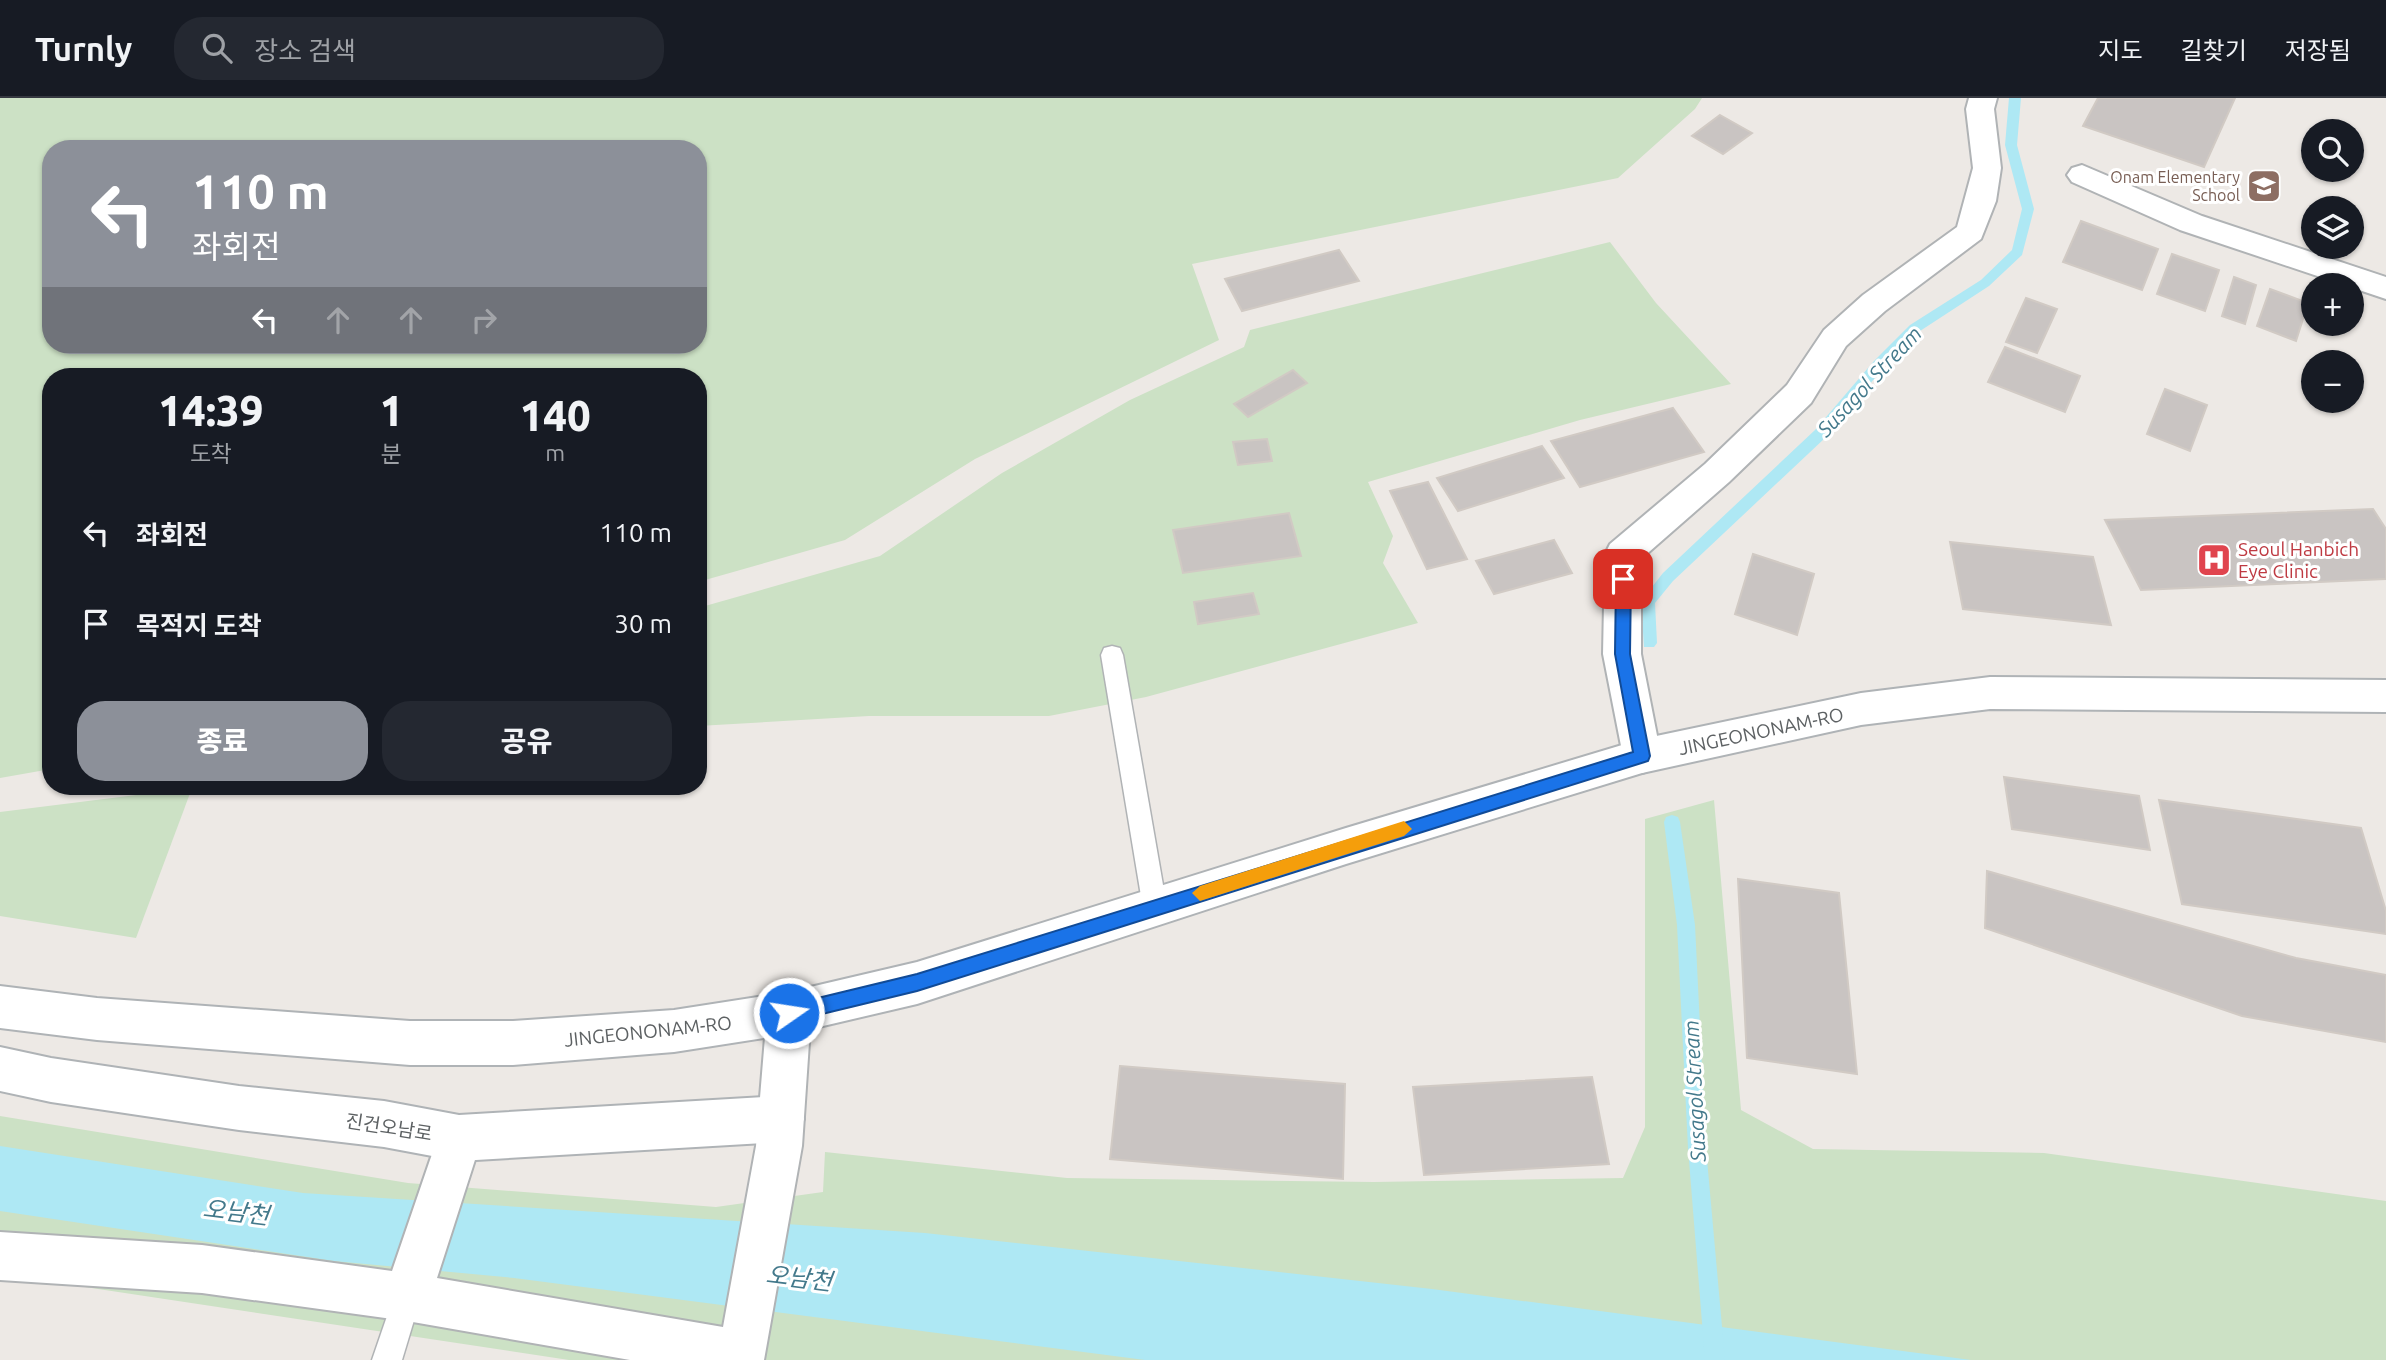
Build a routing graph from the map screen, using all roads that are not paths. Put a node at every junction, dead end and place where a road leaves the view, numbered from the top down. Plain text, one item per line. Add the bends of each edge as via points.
1 (1983, 98) edge
2 (2082, 175) dead end
3 (2386, 288) edge
4 (1112, 655) dead end
5 (2386, 696) edge
6 (1642, 756) junction
7 (1155, 908) junction
8 (0, 1007) edge
9 (789, 1013) junction
10 (0, 1069) edge
11 (780, 1132) junction
12 (458, 1144) junction
13 (0, 1256) edge
14 (407, 1297) junction
15 (741, 1357) edge
16 (387, 1360) edge

1 - 6 main road via 1980,109 1987,169 1982,201 1970,232 1835,338 1799,394 1623,554 1622,654
2 - 3 main road via 2191,223
4 - 7 lane
5 - 6 main road, JINGEONONAM-RO via 1990,693 1861,709
6 - 7 main road, JINGEONONAM-RO
7 - 9 main road, JINGEONONAM-RO via 917,983
8 - 9 main road, JINGEONONAM-RO via 97,1019 462,1043 674,1031
9 - 11 main road
10 - 12 main road, 진건오남로 via 239,1108 384,1124
11 - 12 main road, 진건오남로
11 - 15 main road
12 - 14 main road
13 - 14 main road via 202,1269
14 - 15 main road
14 - 16 lane

